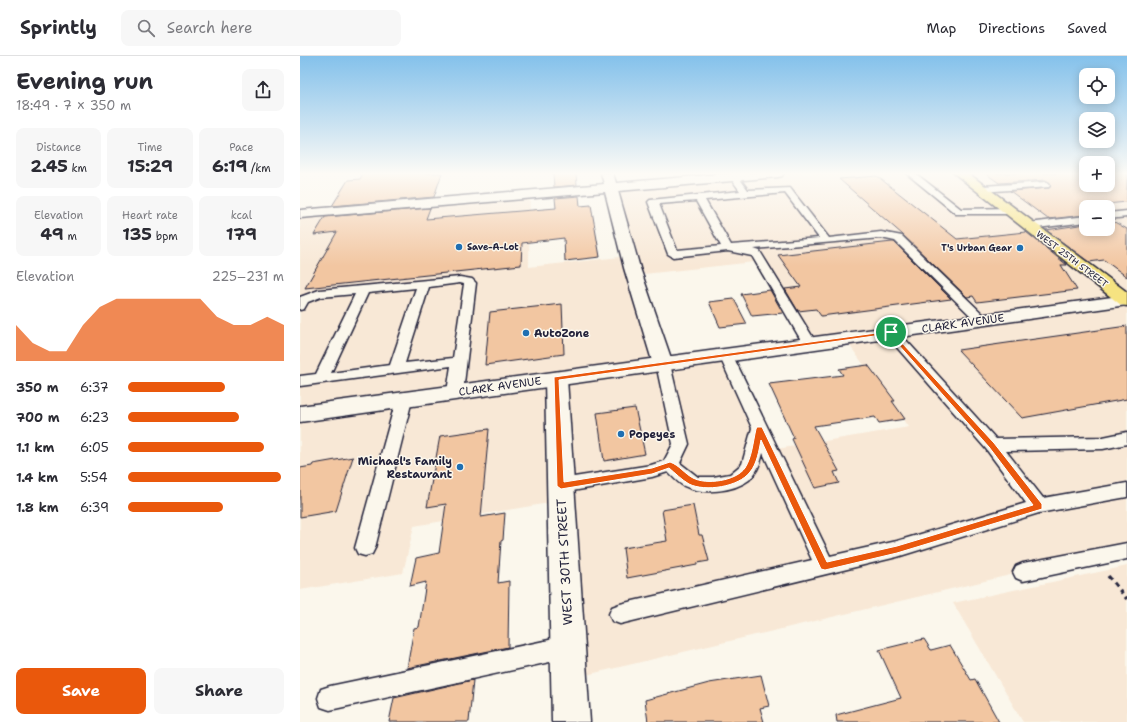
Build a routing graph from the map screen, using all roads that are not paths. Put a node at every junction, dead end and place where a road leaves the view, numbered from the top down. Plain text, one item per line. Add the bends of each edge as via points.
1 (397, 204) edge
2 (615, 204) edge
3 (654, 204) edge
4 (703, 204) edge
5 (797, 204) edge
6 (949, 204) edge
7 (1000, 204) edge
8 (1009, 211) junction
9 (1127, 214) edge
10 (301, 215) edge
11 (1115, 215) edge
12 (1079, 220) edge
13 (1029, 226) junction
14 (826, 241) junction
15 (728, 248) junction
16 (424, 283) junction
17 (363, 290) junction
18 (305, 296) edge
19 (1127, 300) edge
20 (300, 306) edge
21 (983, 320) junction
22 (891, 332) junction
23 (810, 344) junction
24 (726, 355) junction
25 (459, 361) junction
26 (663, 364) junction
27 (396, 369) junction
28 (322, 379) junction
29 (556, 379) junction
30 (300, 381) edge
31 (455, 392) junction
32 (404, 400) junction
33 (300, 414) edge
34 (760, 429) junction
35 (1127, 438) edge
36 (992, 445) junction
37 (670, 465) junction
38 (561, 486) junction
39 (1127, 490) edge
40 (1039, 506) junction
41 (365, 548) dead end
42 (1127, 551) edge
43 (825, 566) junction
44 (1023, 572) dead end
45 (620, 614) dead end
46 (568, 647) junction
47 (330, 698) dead end
48 (571, 722) edge

1 - 10 street
2 - 26 street via 632,268
3 - 15 lane via 673,254
4 - 15 lane
5 - 14 lane
6 - 8 lane via 959,212
7 - 8 main road, WEST 25TH STREET
8 - 13 main road, WEST 25TH STREET
9 - 11 lane
12 - 13 lane
13 - 19 main road, WEST 25TH STREET
14 - 15 lane
14 - 21 lane via 881,235 898,238
15 - 23 lane via 756,253
16 - 17 lane
16 - 25 lane via 460,280 470,283
16 - 27 lane
17 - 18 lane
17 - 28 lane
18 - 20 lane
19 - 21 street, CLARK AVENUE
21 - 22 street, CLARK AVENUE
22 - 23 street, CLARK AVENUE
22 - 36 lane
23 - 24 street, CLARK AVENUE
24 - 26 street, CLARK AVENUE
24 - 34 lane
25 - 27 lane
25 - 31 lane
26 - 29 street, CLARK AVENUE
26 - 37 lane via 681,444
27 - 28 lane
28 - 30 lane
29 - 31 street, CLARK AVENUE
29 - 38 street, WEST 30TH STREET
31 - 32 street, CLARK AVENUE
32 - 33 street, CLARK AVENUE
32 - 41 lane
34 - 37 lane via 755,452 747,471 731,481 712,485 691,481
34 - 43 lane
35 - 36 lane via 1103,443
36 - 40 lane
37 - 38 lane via 652,471
38 - 46 street, WEST 30TH STREET
39 - 40 lane
40 - 43 lane via 897,549
42 - 44 lane
43 - 45 lane
46 - 47 lane
46 - 48 street, WEST 30TH STREET

